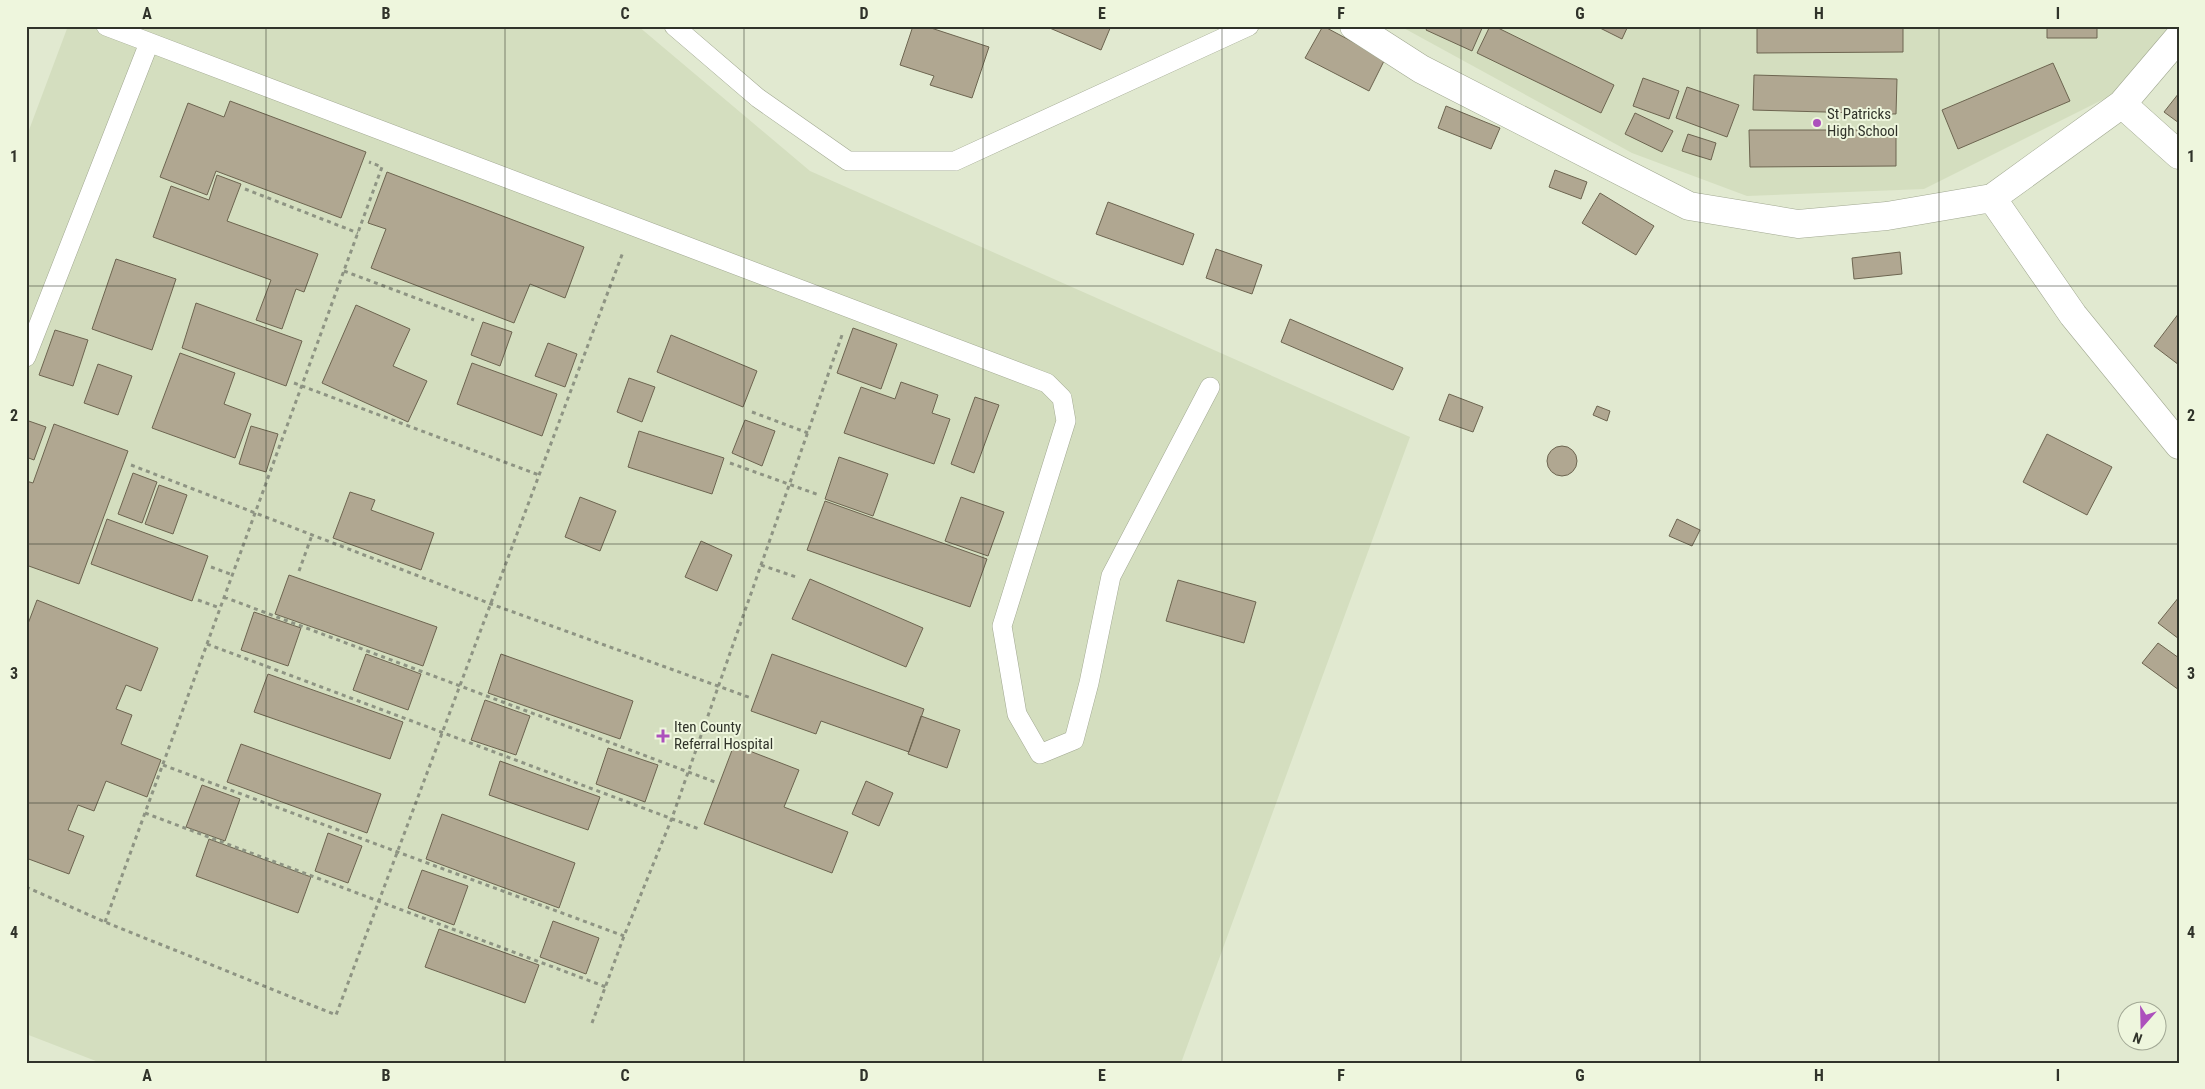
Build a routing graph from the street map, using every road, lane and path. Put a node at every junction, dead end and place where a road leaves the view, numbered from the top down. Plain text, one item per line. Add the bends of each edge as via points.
1 (106, 26) edge
2 (674, 26) edge
3 (1249, 26) edge
4 (1354, 26) edge
5 (2179, 37) edge
6 (149, 42) junction
7 (2122, 104) junction
8 (2179, 155) edge
9 (369, 162) dead end
10 (245, 188) dead end
11 (1992, 198) junction
12 (633, 226) junction
13 (358, 233) junction
14 (344, 271) junction
15 (474, 320) dead end
16 (843, 332) dead end
17 (26, 357) edge
18 (294, 383) dead end
19 (302, 386) junction
20 (1210, 387) dead end
21 (752, 412) dead end
22 (808, 433) junction
23 (2179, 446) edge
24 (730, 463) dead end
25 (131, 465) dead end
26 (539, 475) junction
27 (790, 485) junction
28 (819, 495) dead end
29 (255, 514) junction
30 (312, 535) junction
31 (761, 565) junction
32 (211, 567) dead end
33 (299, 571) dead end
34 (233, 575) junction
35 (796, 577) dead end
36 (224, 597) junction
37 (198, 600) dead end
38 (491, 604) junction
39 (220, 608) junction
40 (207, 644) junction
41 (461, 685) junction
42 (719, 686) junction
43 (751, 698) dead end
44 (442, 733) junction
45 (163, 765) junction
46 (688, 772) junction
47 (715, 782) dead end
48 (145, 813) junction
49 (672, 818) junction
50 (700, 829) dead end
51 (398, 852) junction
52 (26, 887) edge
53 (380, 901) junction
54 (105, 922) junction
55 (624, 936) junction
56 (606, 987) junction
57 (592, 1023) dead end

1 - 6 lane
2 - 3 lane via 758,98 848,161 955,161
4 - 11 street via 1421,69 1689,206 1798,224 1887,216
5 - 7 street
6 - 12 lane
6 - 17 lane
7 - 8 street
7 - 11 street
9 - 13 path via 382,167
10 - 13 path
11 - 23 street via 2073,315
12 - 20 lane via 1047,383 1062,398 1066,421 1002,626 1017,714 1040,754 1074,740 1111,576
12 - 26 path
13 - 14 path
14 - 15 path
14 - 19 path
16 - 22 path
18 - 19 path
19 - 26 path
19 - 29 path
21 - 22 path
22 - 27 path
24 - 27 path
25 - 29 path
26 - 38 path
27 - 28 path
27 - 31 path
29 - 30 path
29 - 34 path
30 - 33 path
30 - 38 path
31 - 35 path
31 - 42 path
32 - 34 path
34 - 36 path
36 - 39 path
36 - 41 path
37 - 39 path
38 - 41 path
38 - 42 path
39 - 40 path
40 - 44 path
40 - 45 path
41 - 44 path
41 - 46 path
42 - 43 path
42 - 46 path
44 - 49 path
44 - 51 path
45 - 48 path
45 - 51 path
46 - 47 path
46 - 49 path
48 - 53 path
48 - 54 path
49 - 50 path
49 - 55 path
51 - 53 path
51 - 55 path
52 - 54 path
53 - 54 path via 336,1014
53 - 56 path
55 - 56 path
56 - 57 path

